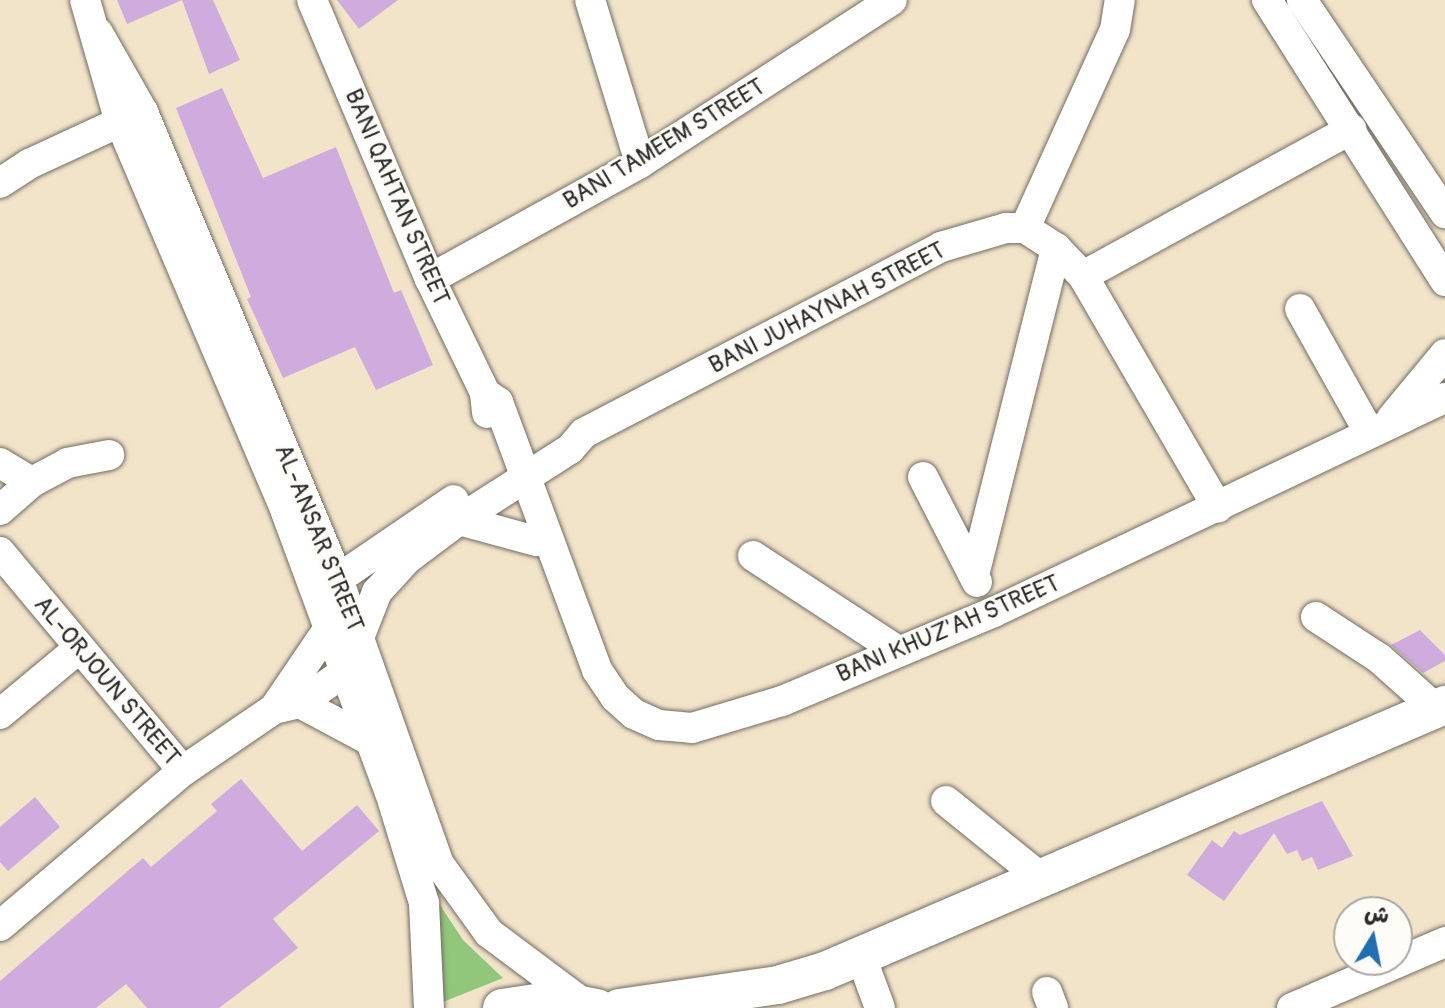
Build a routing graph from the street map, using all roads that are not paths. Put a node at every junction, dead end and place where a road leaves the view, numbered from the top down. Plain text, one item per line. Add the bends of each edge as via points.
1 (85, 0) edge
2 (312, 0) edge
3 (590, 0) edge
4 (892, 0) edge
5 (1120, 0) edge
6 (1267, 0) edge
7 (1302, 0) edge
8 (132, 117) junction
9 (1351, 129) junction
10 (640, 163) junction
11 (0, 183) edge
12 (1445, 213) edge
13 (1025, 228) junction
14 (1056, 248) junction
15 (1083, 276) junction
16 (430, 279) junction
17 (1445, 281) edge
18 (1300, 309) dead end
19 (1445, 354) edge
20 (1445, 398) edge
21 (260, 421) junction
22 (1379, 428) junction
23 (109, 455) dead end
24 (0, 463) edge
25 (516, 471) junction
26 (923, 477) dead end
27 (32, 482) junction
28 (1218, 508) junction
29 (0, 510) edge
30 (459, 520) junction
31 (318, 534) junction
32 (536, 541) junction
33 (387, 545) junction
34 (0, 552) edge
35 (753, 556) dead end
36 (974, 575) junction
37 (338, 579) junction
38 (562, 584) junction
39 (994, 612) junction
40 (1316, 617) dead end
41 (327, 631) junction
42 (360, 641) junction
43 (78, 649) junction
44 (898, 651) junction
45 (346, 671) junction
46 (287, 706) junction
47 (1440, 707) edge
48 (0, 714) edge
49 (369, 740) junction
50 (183, 771) junction
51 (946, 801) dead end
52 (1083, 864) junction
53 (1041, 878) junction
54 (6, 908) edge
55 (1445, 942) edge
56 (866, 970) junction
57 (600, 1007) edge
58 (429, 1008) edge
59 (502, 1008) edge
60 (801, 1008) edge
61 (880, 1008) edge
62 (1292, 1008) edge

1 - 8 street, AL-ANSAR STREET
2 - 16 street, BANI QAHTAN STREET
3 - 10 street
4 - 10 street, BANI TAMEEM STREET
5 - 13 street via 1115,30
6 - 9 street
7 - 12 street
8 - 11 street
8 - 21 street, AL-ANSAR STREET
9 - 15 street
9 - 17 street
10 - 16 street, BANI TAMEEM STREET
13 - 14 street
13 - 25 street, BANI JUHAYNAH STREET via 1006,228 941,247
14 - 15 street
14 - 36 street
15 - 28 street
16 - 25 street, BANI QAHTAN STREET via 485,393 498,402
18 - 22 street
19 - 22 street, BANI KHUZ'AH STREET
20 - 22 street, BANI KHUZ'AH STREET
21 - 31 street, AL-ANSAR STREET
21 - 41 street, AL-ANSAR STREET
22 - 28 street, BANI KHUZ'AH STREET
23 - 27 street via 67,463
24 - 27 street
25 - 30 street, BANI JUHAYNAH STREET
25 - 32 street, BANI KHUZ'AH STREET
25 - 33 street, BANI JUHAYNAH STREET
25 - 38 street, BANI KHUZ'AH STREET via 559,560
26 - 36 street
27 - 29 street
28 - 39 street, BANI KHUZ'AH STREET
30 - 32 street
30 - 42 street, BANI JUHAYNAH STREET via 390,576 377,592
31 - 33 street via 351,545
31 - 37 street, AL-ANSAR STREET
32 - 38 street, BANI KHUZ'AH STREET
33 - 37 street, BANI JUHAYNAH STREET
34 - 43 street, AL-ORJOUN STREET
35 - 44 street
36 - 39 street
37 - 41 street
37 - 42 street, AL-ANSAR STREET
38 - 44 street, BANI KHUZ'AH STREET via 597,670 615,697 634,714 659,725 692,728 726,721
39 - 44 street, BANI KHUZ'AH STREET
40 - 47 street
41 - 45 street, AL-ANSAR STREET
41 - 46 street
42 - 45 street, BANI JUHAYNAH STREET
42 - 57 street, AL-ANSAR STREET via 439,864 456,894 489,933
43 - 48 street
43 - 50 street, AL-ORJOUN STREET
45 - 46 street
45 - 49 street, AL-ANSAR STREET
46 - 49 street
46 - 50 street
47 - 52 main road
49 - 58 street, AL-ANSAR STREET via 424,903
50 - 54 street
51 - 53 street
52 - 53 main road
52 - 56 main road via 1054,891
53 - 57 main road via 790,981
55 - 62 street
56 - 60 main road
56 - 61 street
57 - 59 main road via 547,1000

